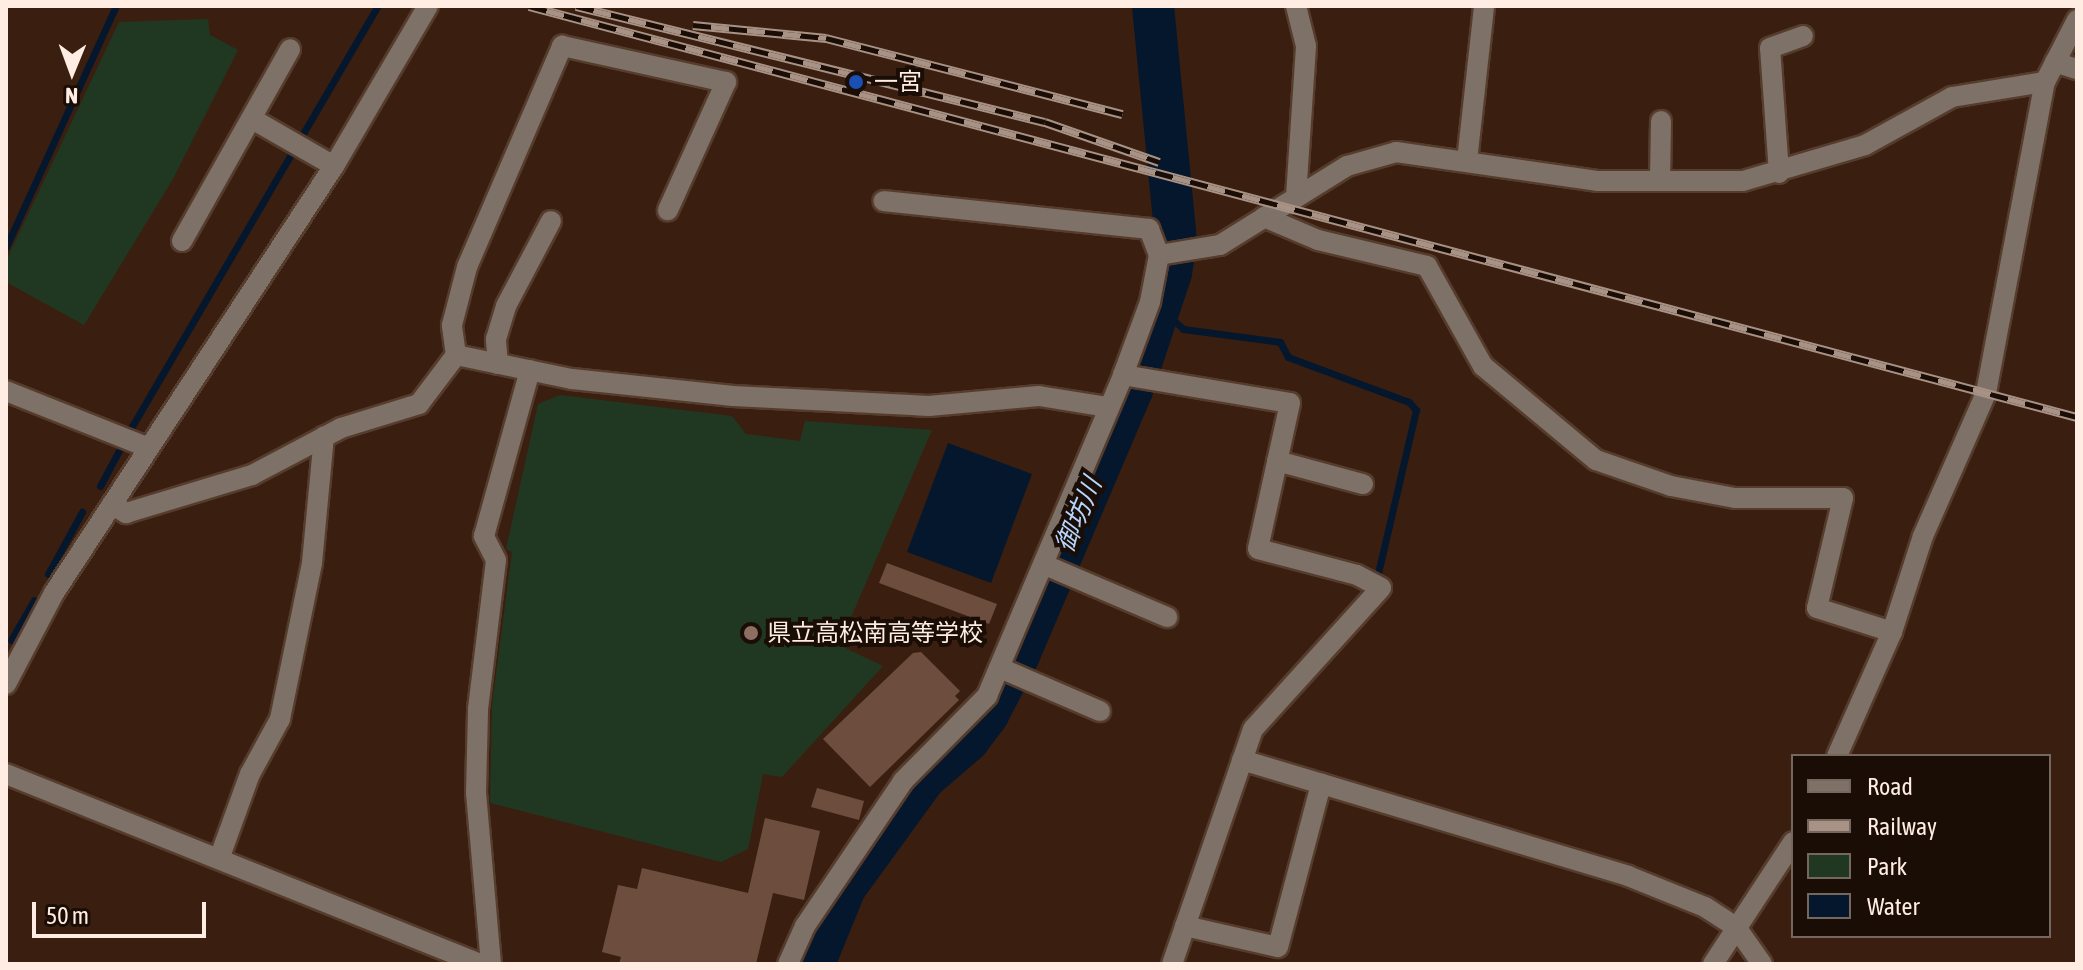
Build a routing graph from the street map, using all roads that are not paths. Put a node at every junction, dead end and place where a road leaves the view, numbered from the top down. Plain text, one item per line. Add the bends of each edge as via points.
1 (428, 6) edge
2 (1296, 6) edge
3 (1484, 6) edge
4 (2077, 20) edge
5 (1803, 36) dead end
6 (290, 49) dead end
7 (2055, 62) junction
8 (2077, 69) edge
9 (2045, 82) junction
10 (254, 120) junction
11 (1661, 121) dead end
12 (1467, 161) junction
13 (334, 166) junction
14 (1779, 173) junction
15 (1660, 180) junction
16 (1296, 197) junction
17 (883, 201) dead end
18 (668, 210) dead end
19 (1264, 217) junction
20 (551, 221) dead end
21 (182, 241) dead end
22 (1167, 254) junction
23 (456, 355) junction
24 (498, 364) junction
25 (530, 370) junction
26 (1123, 375) junction
27 (9, 399) edge
28 (1108, 407) junction
29 (324, 437) junction
30 (149, 448) junction
31 (1277, 461) junction
32 (1363, 484) dead end
33 (112, 504) junction
34 (1052, 568) junction
35 (1167, 617) dead end
36 (1892, 632) junction
37 (1001, 668) junction
38 (6, 684) edge
39 (1100, 711) dead end
40 (1838, 754) edge
41 (1242, 760) junction
42 (6, 774) edge
43 (1321, 784) junction
44 (1791, 845) edge
45 (219, 859) junction
46 (1185, 926) junction
47 (1736, 927) junction
48 (480, 964) edge
49 (491, 964) edge
50 (788, 964) edge
51 (1172, 964) edge
52 (1713, 964) edge
53 (1762, 964) edge

1 - 13 street
2 - 16 street via 1306,46
3 - 12 street
4 - 7 street
5 - 14 street via 1770,48
6 - 10 street
7 - 8 street
7 - 9 street
9 - 14 street via 1952,97 1865,145
9 - 36 street via 1986,393 1923,536
10 - 13 street
10 - 21 street
11 - 15 street
12 - 15 street via 1597,181
12 - 16 street via 1396,152 1347,166
13 - 30 street
14 - 15 street via 1743,181
16 - 19 street
17 - 22 street via 1149,229
18 - 23 street via 726,82 562,46 467,267 452,325
19 - 22 street via 1220,245
19 - 36 street via 1318,240 1427,266 1483,366 1596,460 1671,486 1735,498 1843,498 1817,608
20 - 24 street via 506,306 496,339
22 - 26 street
23 - 24 street
23 - 29 street via 419,404
24 - 25 street
25 - 28 street via 733,396 929,406 1039,396
25 - 49 street via 484,536 496,560 478,709 476,793
26 - 28 street
26 - 31 street via 1290,403
27 - 30 street
28 - 34 street
29 - 33 street via 252,475 126,513
29 - 45 street via 312,563 280,719 250,774
30 - 33 street
31 - 32 street
31 - 41 street via 1258,549 1357,575 1381,588 1253,729
33 - 38 street via 54,593
34 - 35 street
34 - 37 street
36 - 40 street
37 - 39 street
37 - 50 street via 987,696 903,781 805,926
41 - 43 street
41 - 46 street
42 - 45 street
43 - 46 street via 1278,947
43 - 47 street via 1628,876 1705,907
44 - 47 street
45 - 48 street
46 - 51 street
47 - 52 street
47 - 53 street

